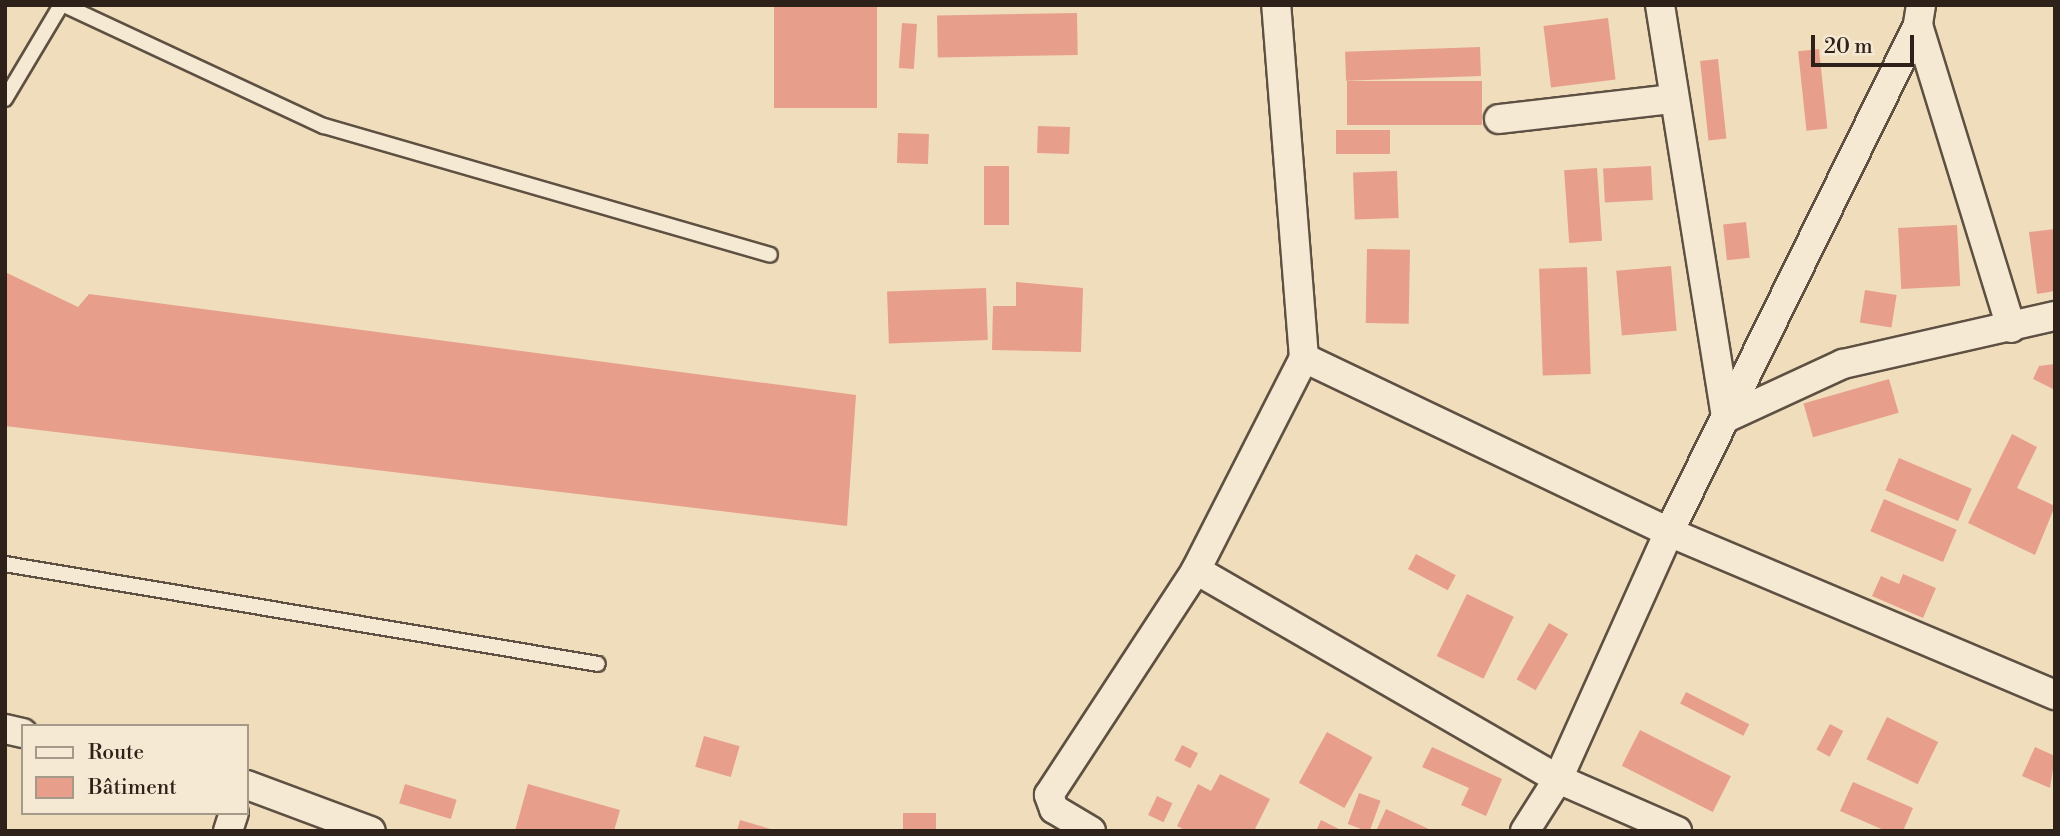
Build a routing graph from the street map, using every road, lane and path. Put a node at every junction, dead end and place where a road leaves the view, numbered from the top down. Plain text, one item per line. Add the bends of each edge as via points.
1 (63, 5) edge
2 (1276, 5) edge
3 (1660, 5) edge
4 (1919, 15) edge
5 (5, 99) edge
6 (1672, 99) junction
7 (1499, 119) dead end
8 (770, 255) dead end
9 (2055, 316) edge
10 (2011, 328) junction
11 (1304, 358) junction
12 (1726, 418) junction
13 (1670, 532) junction
14 (5, 564) edge
15 (1196, 570) junction
16 (598, 664) dead end
17 (2055, 695) edge
18 (1558, 779) junction
19 (248, 785) edge
20 (371, 831) edge
21 (1091, 831) edge
22 (1525, 831) edge
23 (1676, 831) edge

1 - 5 lane
1 - 8 lane via 324,126
2 - 11 street
3 - 6 street
4 - 10 street
4 - 12 street
6 - 7 street
6 - 12 street
9 - 10 street
10 - 12 street via 1843,363
11 - 13 street
11 - 15 street
12 - 13 street
13 - 17 street
13 - 18 street
14 - 16 lane
15 - 18 street
15 - 21 street via 1049,795 1054,809
18 - 22 street
18 - 23 street
19 - 20 street

